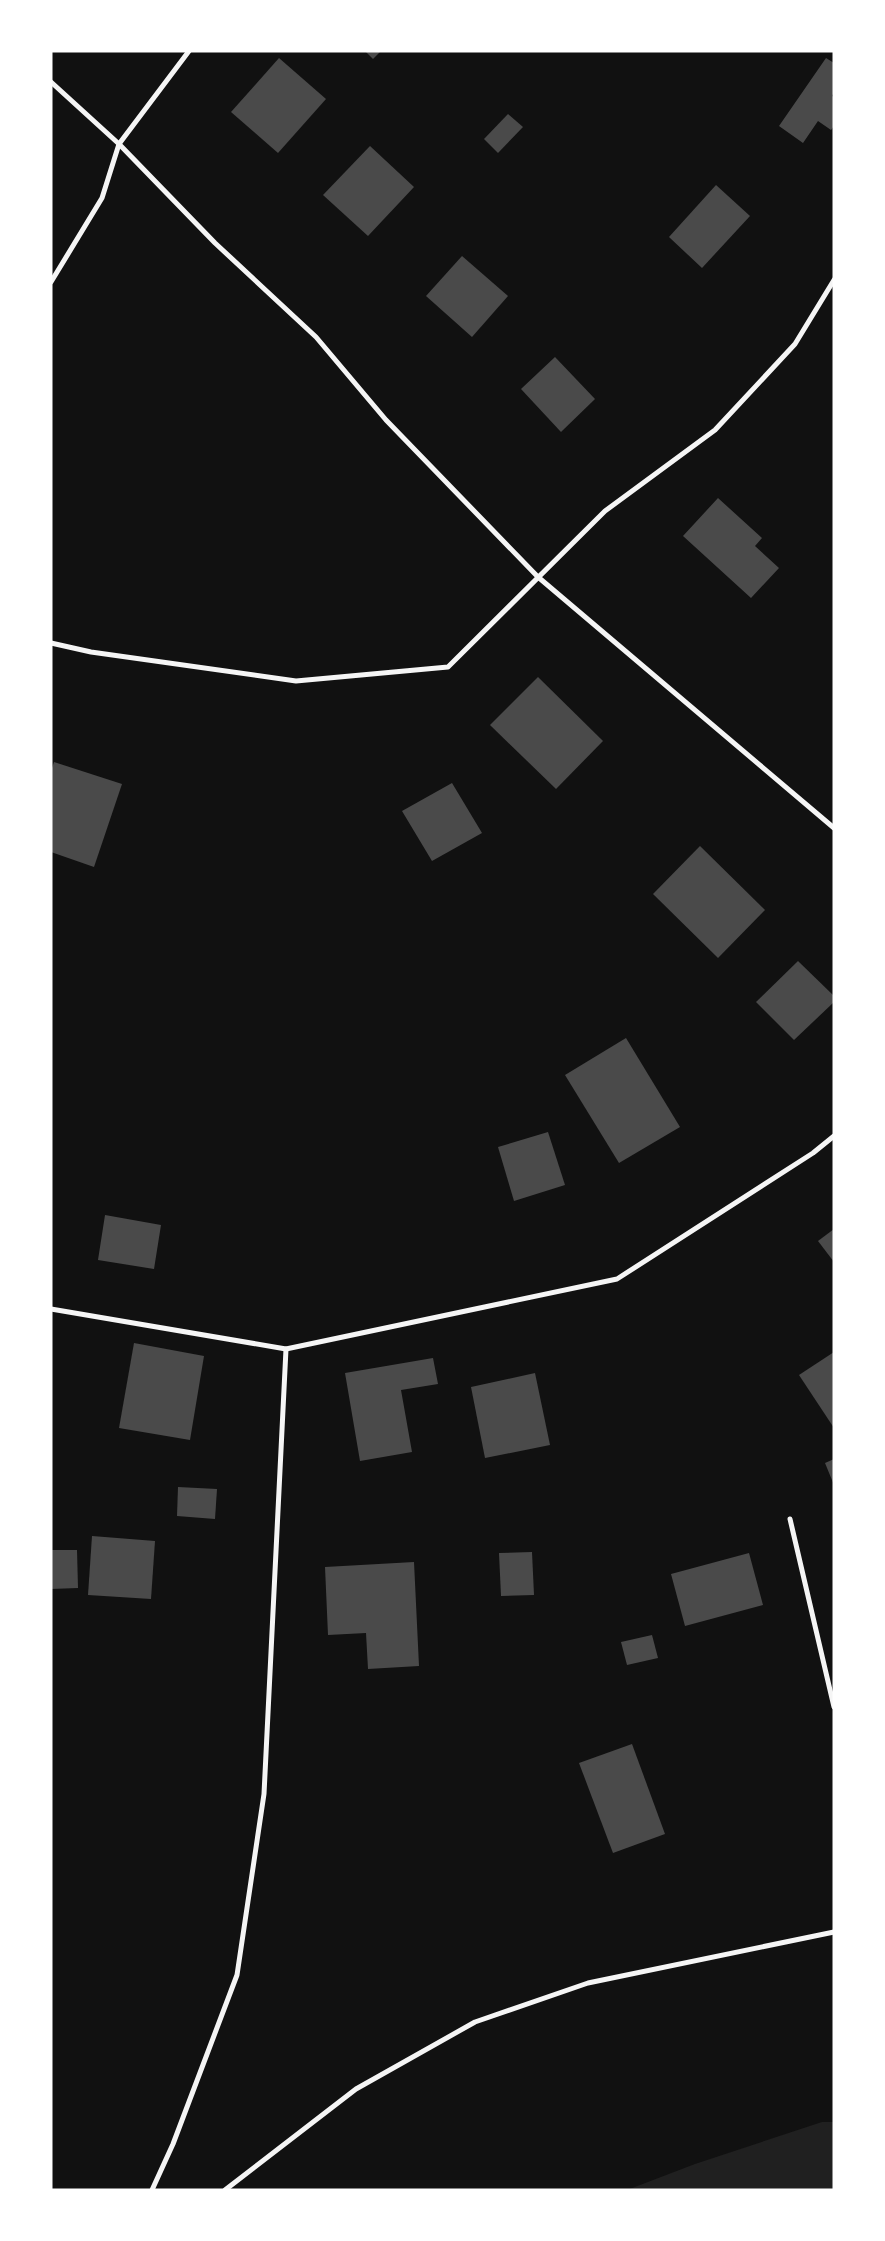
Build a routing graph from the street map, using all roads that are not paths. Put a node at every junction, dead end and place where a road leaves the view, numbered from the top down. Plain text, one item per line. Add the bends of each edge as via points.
1 (189, 51) edge
2 (51, 82) edge
3 (120, 144) junction
4 (834, 280) edge
5 (51, 282) edge
6 (538, 576) junction
7 (51, 643) edge
8 (834, 828) edge
9 (834, 1136) edge
10 (51, 1309) edge
11 (286, 1349) junction
12 (790, 1519) dead end
13 (834, 1707) edge
14 (834, 1932) edge
15 (152, 2190) edge
16 (225, 2190) edge

1 - 3 street
2 - 3 street
3 - 5 street via 102,198
3 - 6 street via 215,243 316,337 386,420
4 - 6 street via 796,344 714,430 605,511
6 - 7 street via 448,667 296,681 91,652
6 - 8 street
9 - 11 street via 813,1153 617,1279
10 - 11 street
11 - 15 street via 264,1794 237,1975 173,2144
12 - 13 street
14 - 16 street via 588,1983 475,2022 356,2089

